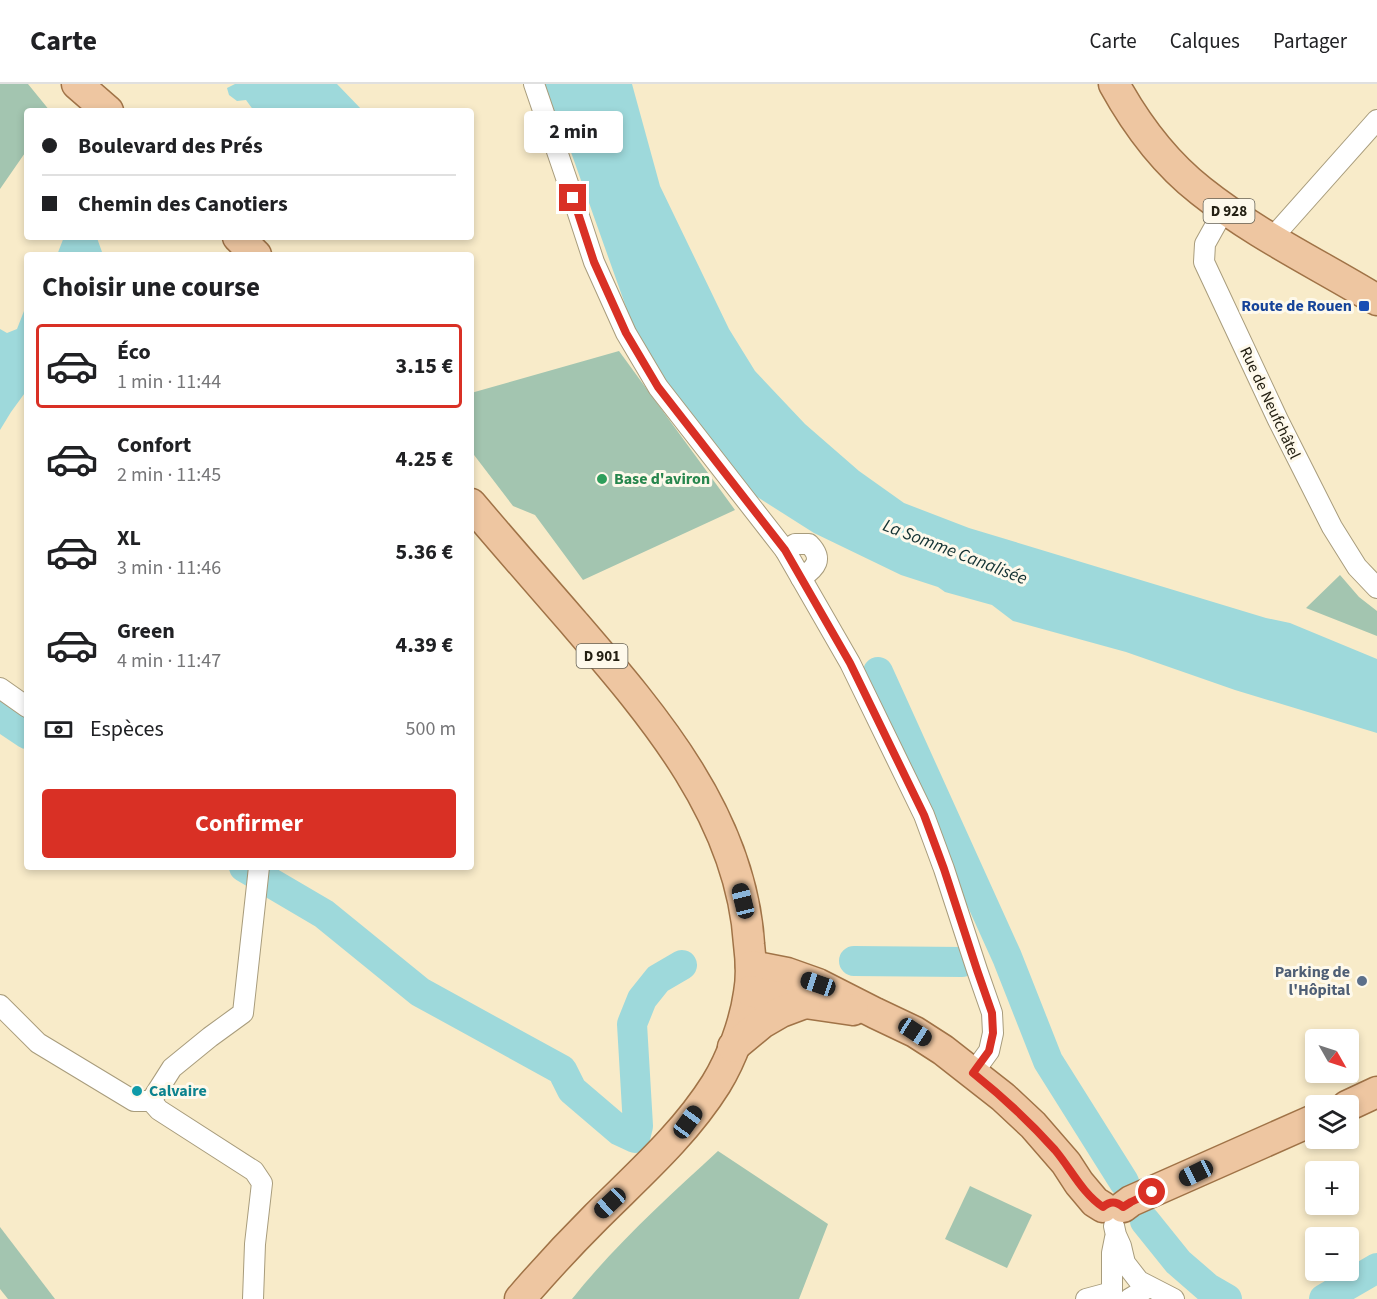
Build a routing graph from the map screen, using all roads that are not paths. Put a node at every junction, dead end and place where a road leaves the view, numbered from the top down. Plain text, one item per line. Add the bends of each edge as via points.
1 (77, 84) edge
2 (534, 84) edge
3 (1114, 84) edge
4 (105, 108) edge
5 (1377, 120) edge
6 (1225, 208) junction
7 (1272, 238) junction
8 (241, 240) edge
9 (253, 252) edge
10 (1377, 300) edge
11 (474, 507) edge
12 (1377, 588) edge
13 (0, 688) edge
14 (24, 704) edge
15 (259, 874) edge
16 (750, 979) junction
17 (805, 1003) junction
18 (0, 1005) edge
19 (875, 1013) junction
20 (734, 1047) junction
21 (973, 1073) junction
22 (1377, 1092) edge
23 (1359, 1100) edge
24 (151, 1101) junction
25 (1305, 1124) edge
26 (1114, 1219) junction
27 (1149, 1287) junction
28 (1117, 1297) edge
29 (253, 1299) edge
30 (520, 1299) edge
31 (1086, 1299) edge
32 (1174, 1299) edge

1 - 4 main road
2 - 21 street via 594,262 626,333 658,387 785,550 850,663 924,815 992,1013 989,1051
3 - 6 main road, D 928 via 1155,146 1183,175
5 - 7 street
6 - 7 main road, D 928
6 - 12 street, Rue de Neufchâtel via 1205,244 1204,262 1327,517 1357,567
7 - 10 main road, D 928
8 - 9 main road
11 - 16 main road, D 901 via 654,720 685,765 717,820 734,862 748,920
13 - 14 street
15 - 24 street via 243,1013 172,1068
16 - 17 main road
16 - 19 main road via 787,973
16 - 20 main road, D 901
17 - 19 main road
17 - 20 main road via 762,1023
18 - 24 street via 38,1042 134,1101
19 - 21 main road via 915,1032
20 - 30 main road, D 901 via 717,1083 688,1122
21 - 26 main road via 1033,1125 1079,1184
22 - 23 main road
24 - 29 street via 254,1171 262,1182
25 - 26 main road via 1131,1202
26 - 27 street via 1125,1263
26 - 28 street via 1112,1253
27 - 28 street
27 - 32 street
28 - 31 street

